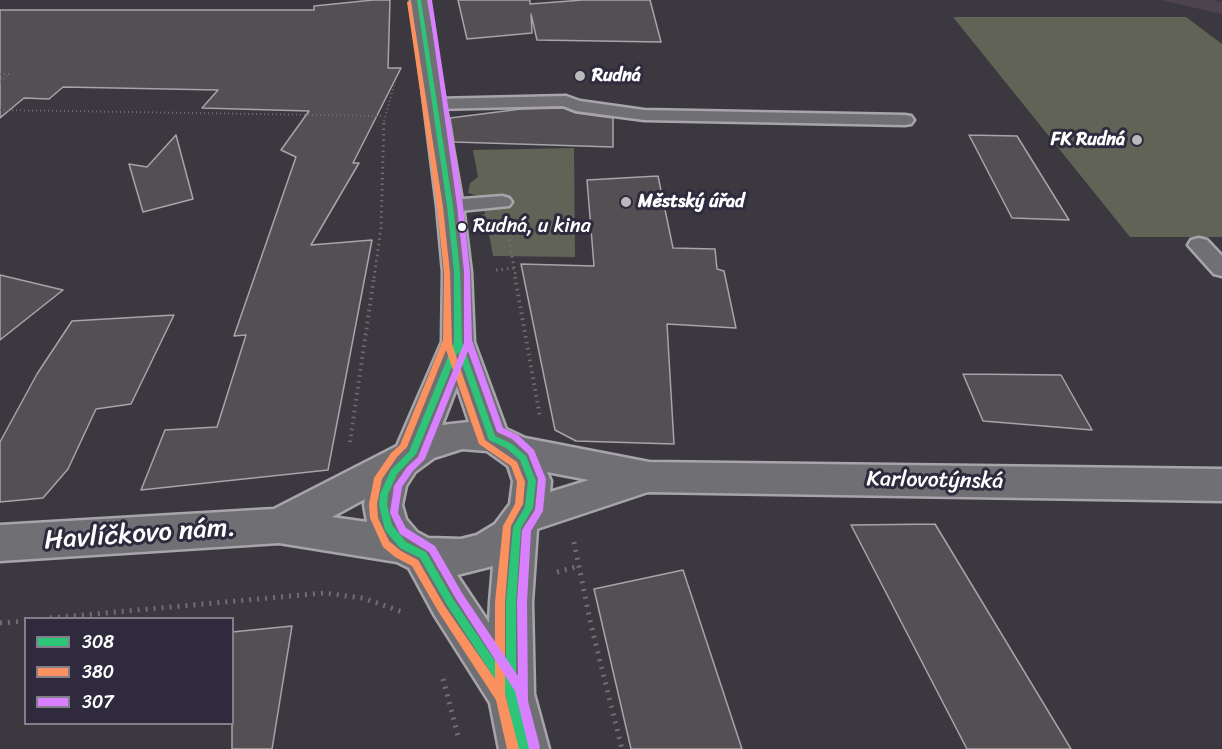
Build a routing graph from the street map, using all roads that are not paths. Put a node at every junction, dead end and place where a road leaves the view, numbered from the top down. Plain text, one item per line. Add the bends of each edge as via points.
1 (419, 0) edge
2 (434, 104) junction
3 (905, 120) dead end
4 (502, 202) road end
5 (450, 206) junction
6 (1199, 245) dead end
7 (1222, 269) edge
8 (458, 342) junction
9 (504, 445) junction
10 (407, 458) junction
11 (649, 477) junction
12 (1222, 485) edge
13 (521, 522) junction
14 (279, 526) junction
15 (0, 543) edge
16 (413, 550) junction
17 (511, 694) junction
18 (524, 749) edge

1 - 2 main road
2 - 3 lane via 566,101 576,106 644,116
2 - 5 main road
4 - 5 lane
5 - 8 main road via 457,272
6 - 7 lane
8 - 9 main road
8 - 10 main road
9 - 10 main road via 473,435 451,436
9 - 11 main road
9 - 13 main road via 527,465 532,481 531,499
10 - 14 main road
10 - 16 main road via 388,482 383,505 388,527
11 - 12 main road, Karlovotýnská
11 - 13 main road
13 - 16 main road via 498,543 474,554 448,558
13 - 17 main road via 511,602
14 - 15 main road, Havlíčkovo nám.
14 - 16 main road
16 - 17 main road
17 - 18 main road

